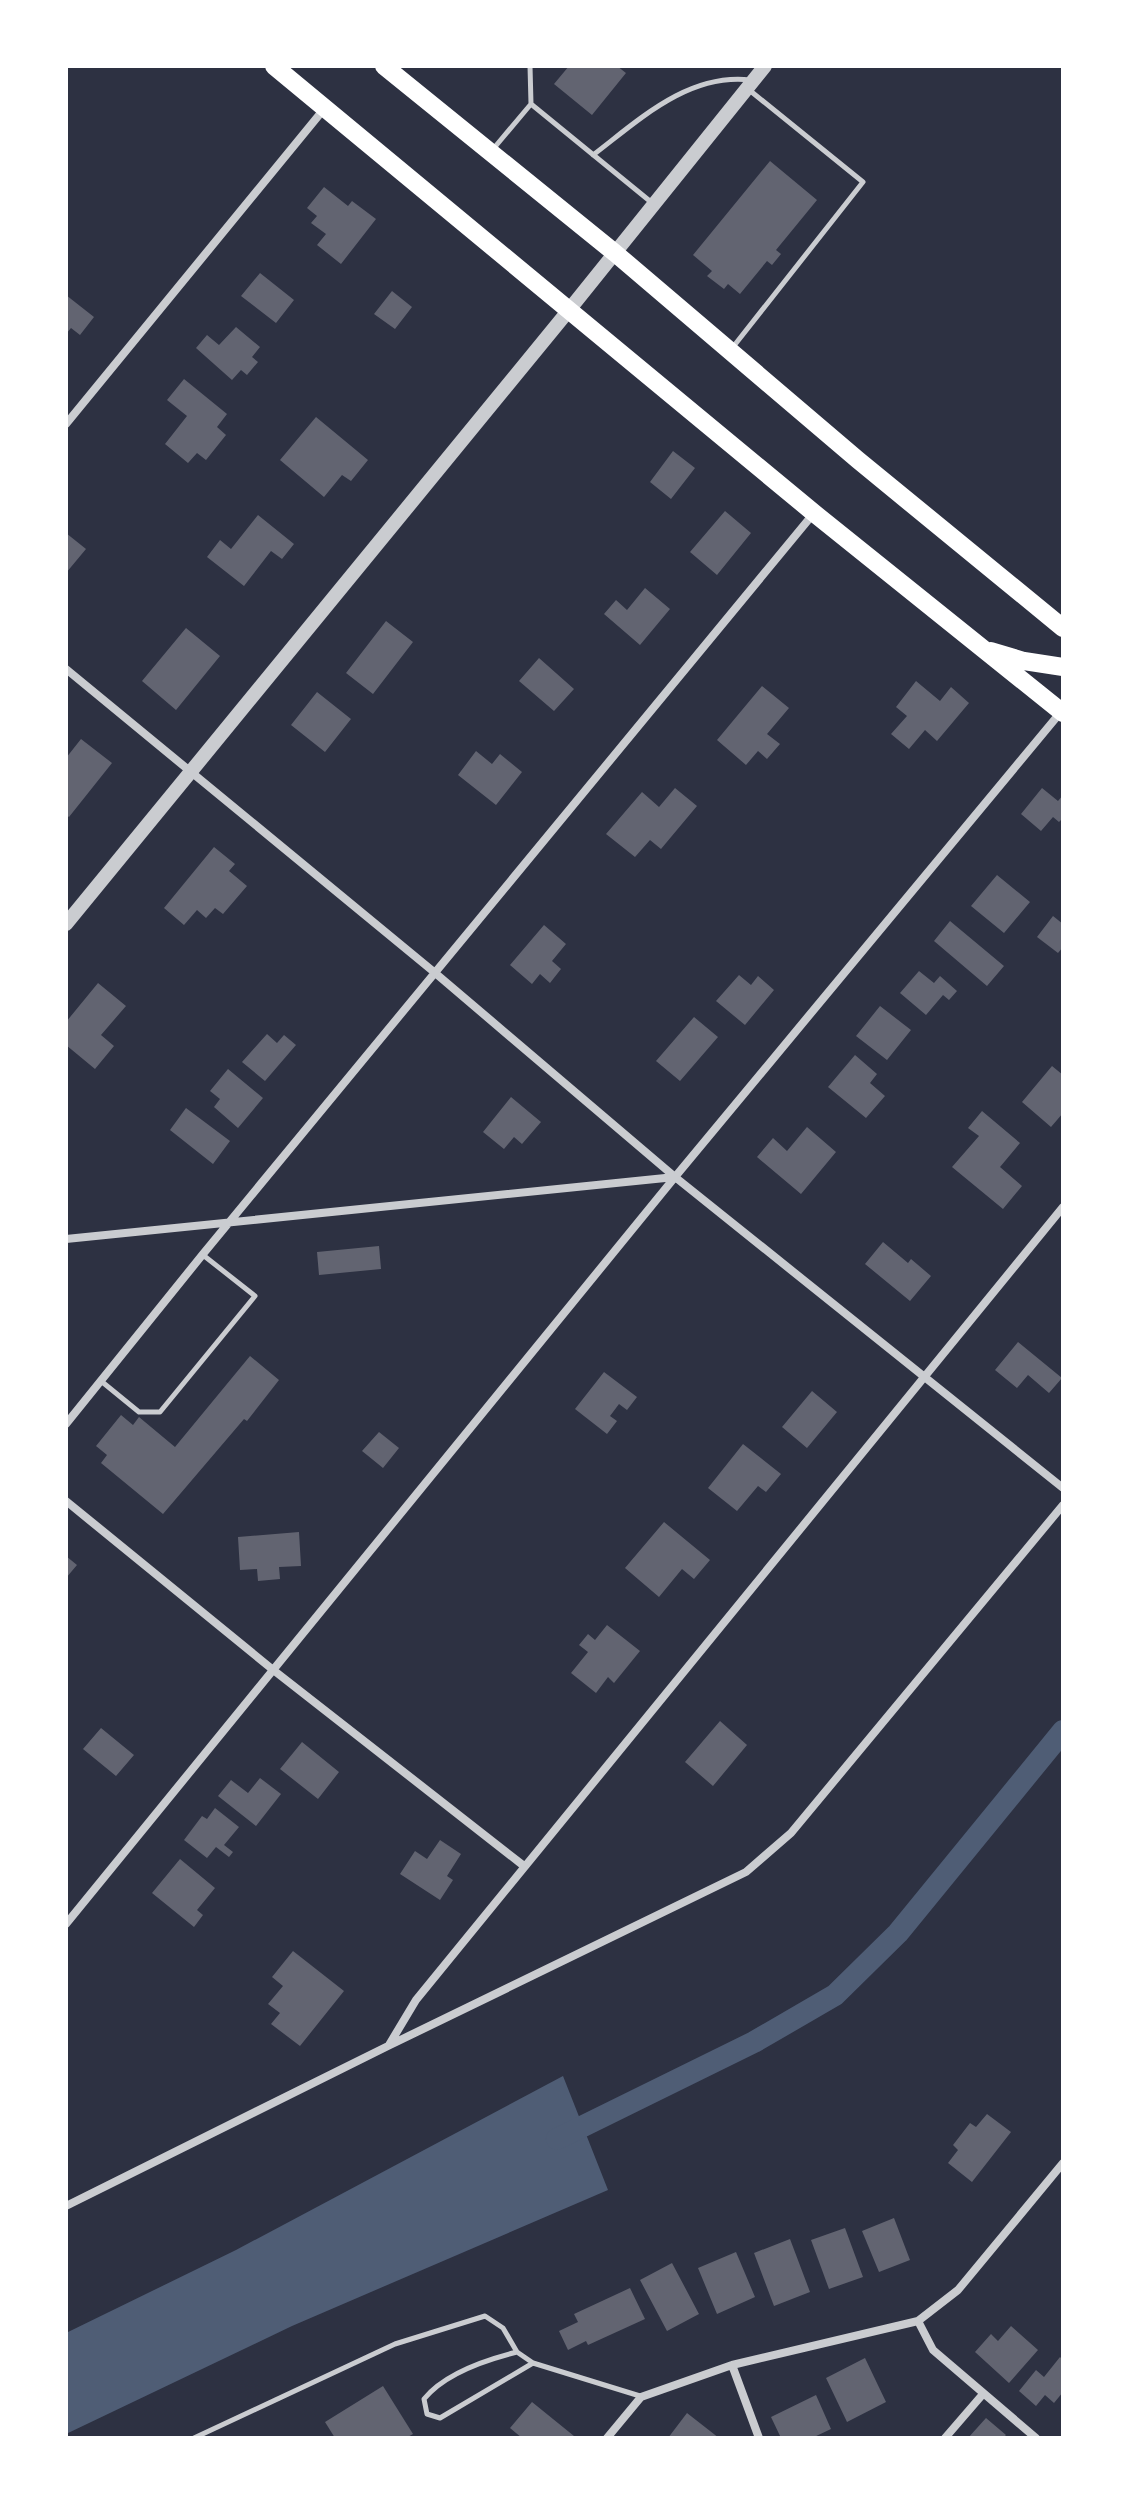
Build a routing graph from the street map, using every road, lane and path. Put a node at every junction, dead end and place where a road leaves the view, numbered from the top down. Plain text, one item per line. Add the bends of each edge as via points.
1 (274, 66) edge
2 (384, 66) edge
3 (530, 66) edge
4 (765, 66) edge
5 (750, 84) junction
6 (531, 104) junction
7 (325, 107) junction
8 (490, 152) junction
9 (593, 155) junction
10 (654, 204) junction
11 (615, 253) junction
12 (569, 310) junction
13 (730, 350) junction
14 (66, 424) edge
15 (814, 513) junction
16 (1063, 628) edge
17 (985, 650) junction
18 (1063, 667) edge
19 (66, 669) edge
20 (1062, 711) edge
21 (190, 772) junction
22 (66, 924) edge
23 (434, 972) junction
24 (675, 1177) junction
25 (1063, 1207) edge
26 (230, 1222) junction
27 (66, 1239) edge
28 (203, 1254) junction
29 (925, 1376) junction
30 (100, 1381) junction
31 (66, 1424) edge
32 (1063, 1488) edge
33 (66, 1501) edge
34 (1063, 1505) edge
35 (272, 1669) junction
36 (524, 1866) junction
37 (66, 1924) edge
38 (388, 2046) junction
39 (1063, 2163) edge
40 (66, 2206) edge
41 (918, 2321) junction
42 (517, 2352) junction
43 (533, 2363) junction
44 (732, 2365) junction
45 (983, 2394) junction
46 (641, 2397) junction
47 (194, 2438) edge
48 (607, 2438) edge
49 (759, 2438) edge
50 (945, 2438) edge
51 (1036, 2438) edge

1 - 7 main road
2 - 8 main road
3 - 6 lane
4 - 5 street
5 - 9 lane via 736,79 707,81 658,105
5 - 10 street
5 - 13 lane via 863,182
6 - 8 lane
6 - 9 lane
7 - 12 main road
7 - 14 street
8 - 11 main road
9 - 10 lane
10 - 11 street
11 - 12 street
11 - 13 main road
12 - 15 main road
12 - 21 street
13 - 16 main road
15 - 17 main road
15 - 23 street
17 - 18 main road
17 - 20 main road
19 - 21 street
20 - 24 street
21 - 22 street
21 - 23 street
23 - 24 street
23 - 26 street
24 - 26 street
24 - 29 street
24 - 35 street
25 - 29 street
26 - 27 street
26 - 28 street
28 - 30 street
28 - 30 lane via 255,1296 160,1412 139,1412
29 - 32 street
29 - 36 street
30 - 31 street
33 - 35 street
34 - 38 street via 791,1833 746,1872
35 - 36 street
35 - 37 street
36 - 38 street via 416,2000
38 - 40 street
39 - 41 street via 958,2290
41 - 44 street
41 - 45 street via 933,2350
42 - 43 lane
42 - 43 lane via 485,2360 433,2388 424,2399 427,2414 440,2418
42 - 47 lane via 503,2328 485,2316 395,2344
43 - 46 lane
44 - 46 street
44 - 49 street
45 - 50 street
45 - 51 street
46 - 48 street

